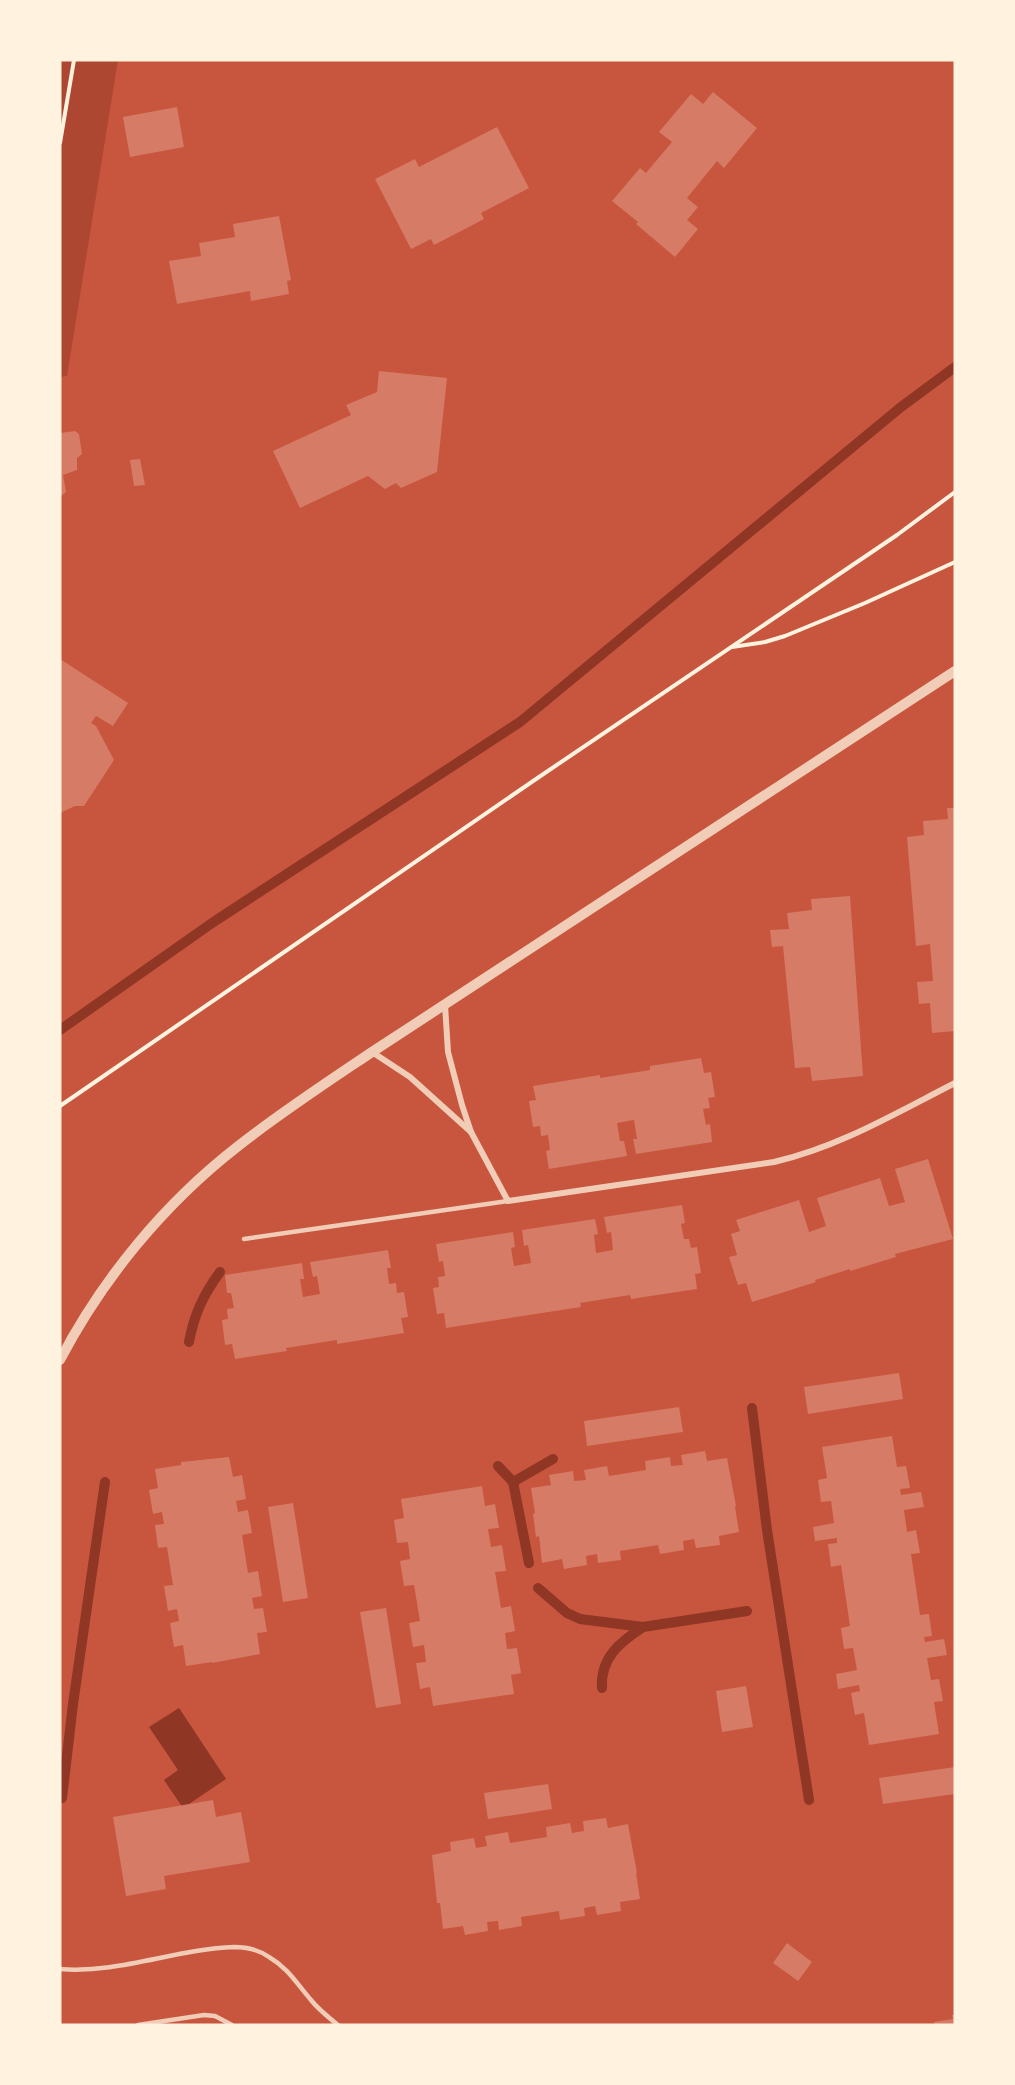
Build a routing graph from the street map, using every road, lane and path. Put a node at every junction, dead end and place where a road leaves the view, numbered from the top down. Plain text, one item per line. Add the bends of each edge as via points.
1 (75, 60) edge
2 (60, 144) edge
3 (955, 492) edge
4 (955, 562) edge
5 (732, 647) junction
6 (955, 671) edge
7 (445, 1005) junction
8 (372, 1052) junction
9 (955, 1083) edge
10 (60, 1106) edge
11 (471, 1132) junction
12 (508, 1201) junction
13 (244, 1239) dead end
14 (60, 1360) edge
15 (60, 1969) edge
16 (138, 2025) edge
17 (232, 2025) edge
18 (338, 2025) edge

1 - 2 path
3 - 5 path
4 - 5 path via 785,636
5 - 10 path
6 - 7 street
7 - 8 street
7 - 11 street via 448,1052
8 - 11 street via 410,1077
8 - 14 street via 288,1108 176,1202 106,1285
9 - 12 street via 836,1143 801,1156
11 - 12 street
12 - 13 lane
15 - 18 lane via 91,1969 248,1948 280,1964
16 - 17 lane via 204,2015

